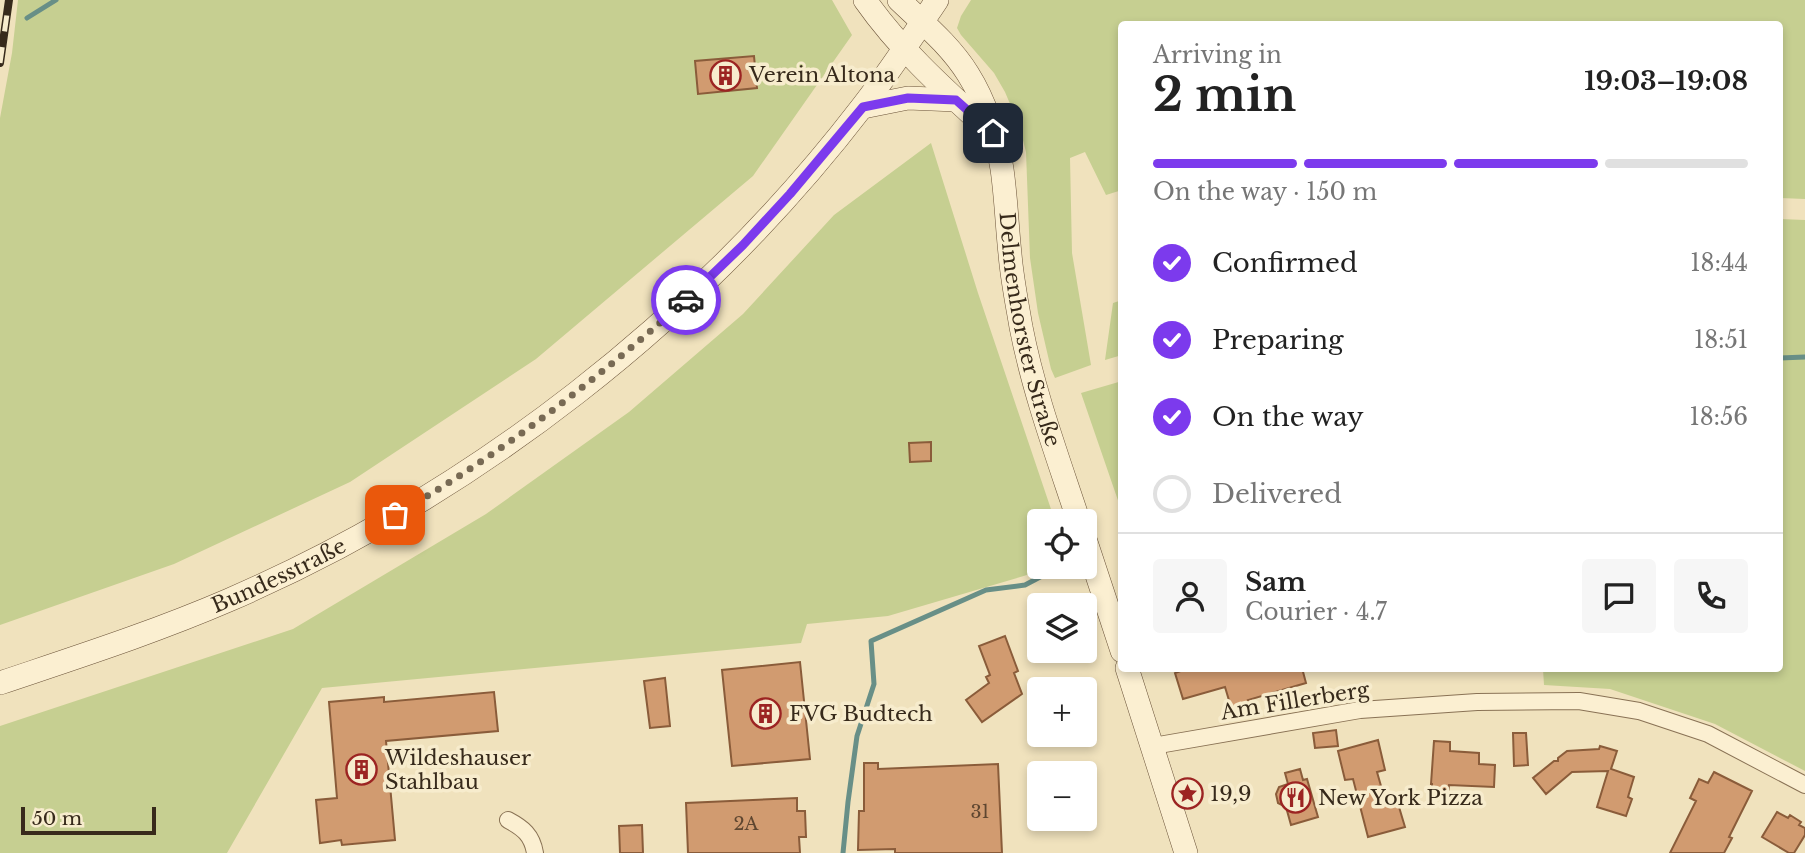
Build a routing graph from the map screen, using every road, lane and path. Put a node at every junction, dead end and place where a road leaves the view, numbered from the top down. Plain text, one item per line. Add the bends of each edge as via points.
1 (865, 0) edge
2 (899, 0) edge
3 (937, 0) edge
4 (923, 22) junction
5 (904, 50) junction
6 (956, 100) junction
7 (863, 107) junction
8 (993, 133) junction
9 (1075, 509) edge
10 (1097, 575) edge
11 (1118, 639) edge
12 (1128, 672) edge
13 (0, 683) edge
14 (1153, 746) junction
15 (1805, 785) edge
16 (508, 820) dead end
17 (534, 853) edge
18 (1186, 853) edge

1 - 5 main road
2 - 4 main road, Delmenhorster Straße
3 - 4 main road, Bundesstraße
4 - 5 main road, Bundesstraße
4 - 8 main road, Delmenhorster Straße via 967,73
5 - 6 main road
5 - 7 main road, Bundesstraße
6 - 7 main road via 908,98
6 - 8 main road
7 - 13 main road, Bundesstraße via 790,194 693,294 587,385 474,467 354,538 231,599 162,628
8 - 9 main road, Delmenhorster Straße via 1002,169 1023,336
10 - 11 main road
12 - 14 main road
14 - 15 street, Am Fillerberg via 1360,710 1579,701 1639,710 1707,734
14 - 18 main road
16 - 17 street via 524,829

